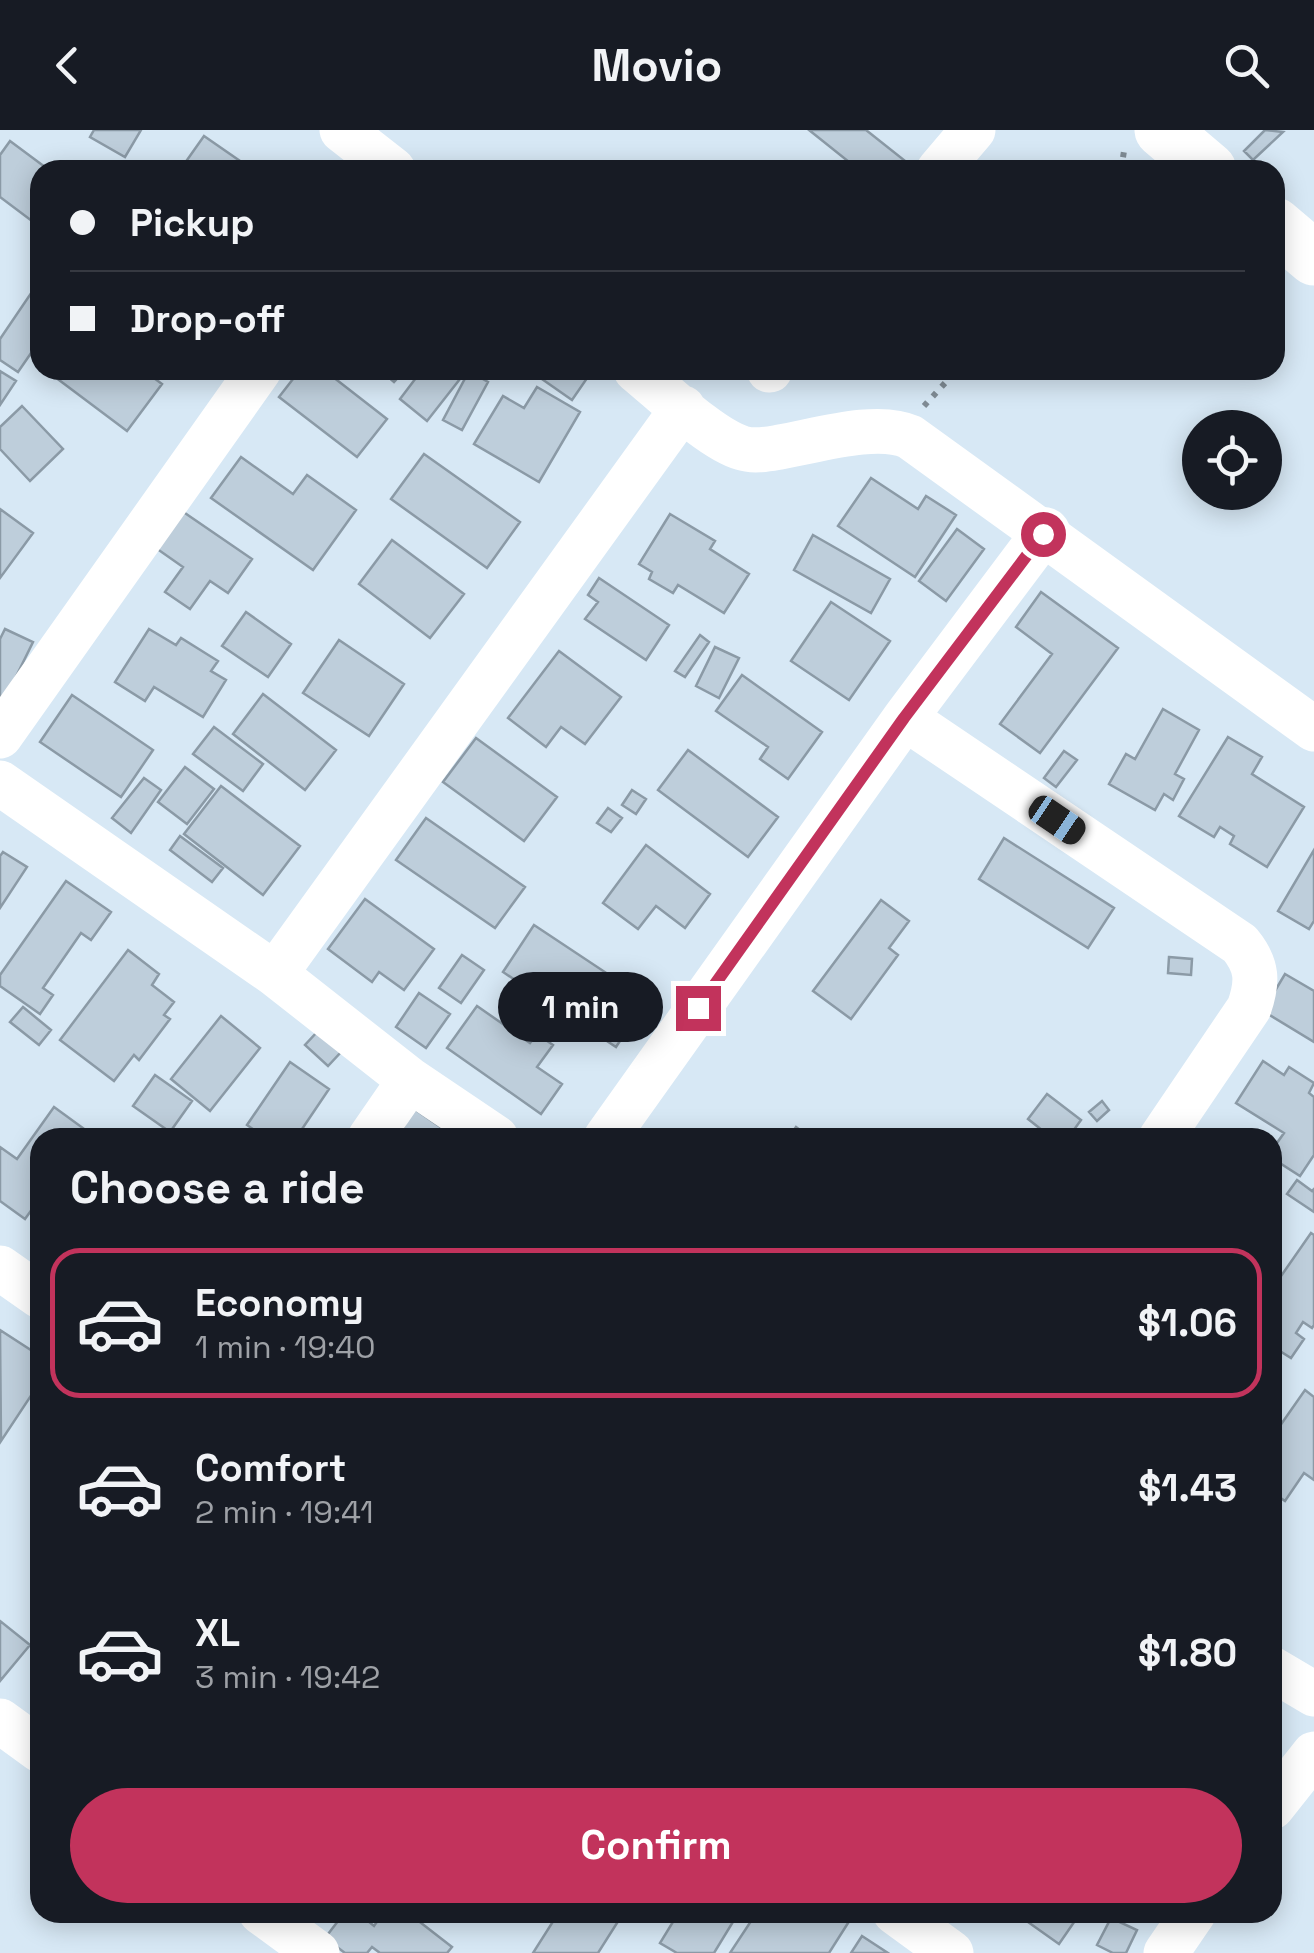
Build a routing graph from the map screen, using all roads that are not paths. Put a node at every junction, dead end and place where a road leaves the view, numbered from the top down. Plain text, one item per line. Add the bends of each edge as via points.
1 (342, 130) edge
2 (973, 130) edge
3 (1162, 130) edge
4 (380, 160) edge
5 (948, 160) edge
6 (1197, 160) edge
7 (1285, 234) edge
8 (1314, 258) edge
9 (252, 380) edge
10 (648, 380) edge
11 (683, 408) junction
12 (1043, 534) junction
13 (904, 718) junction
14 (1314, 730) edge
15 (0, 736) edge
16 (0, 783) edge
17 (275, 974) junction
18 (410, 1080) junction
19 (377, 1128) edge
20 (481, 1128) edge
21 (613, 1128) edge
22 (1168, 1128) edge
23 (0, 1268) edge
24 (30, 1289) edge
25 (1282, 1675) edge
26 (1314, 1694) edge
27 (0, 1721) edge
28 (30, 1743) edge
29 (1314, 1754) edge
30 (1282, 1794) edge
31 (276, 1923) edge
32 (910, 1923) edge
33 (1186, 1923) edge
34 (316, 1953) edge
35 (951, 1953) edge
36 (1166, 1953) edge

1 - 4 street
2 - 5 street
3 - 6 main road
7 - 8 main road
9 - 15 street
10 - 11 street
11 - 12 street via 743,449 900,433
11 - 17 street
12 - 13 street
12 - 14 street
13 - 21 street
13 - 22 street via 1240,944 1253,960 1257,984 1249,1008
16 - 17 street
17 - 18 street
18 - 19 street
18 - 20 street
23 - 24 street
25 - 26 street
27 - 28 street
29 - 30 street
31 - 34 street
32 - 35 street
33 - 36 street

